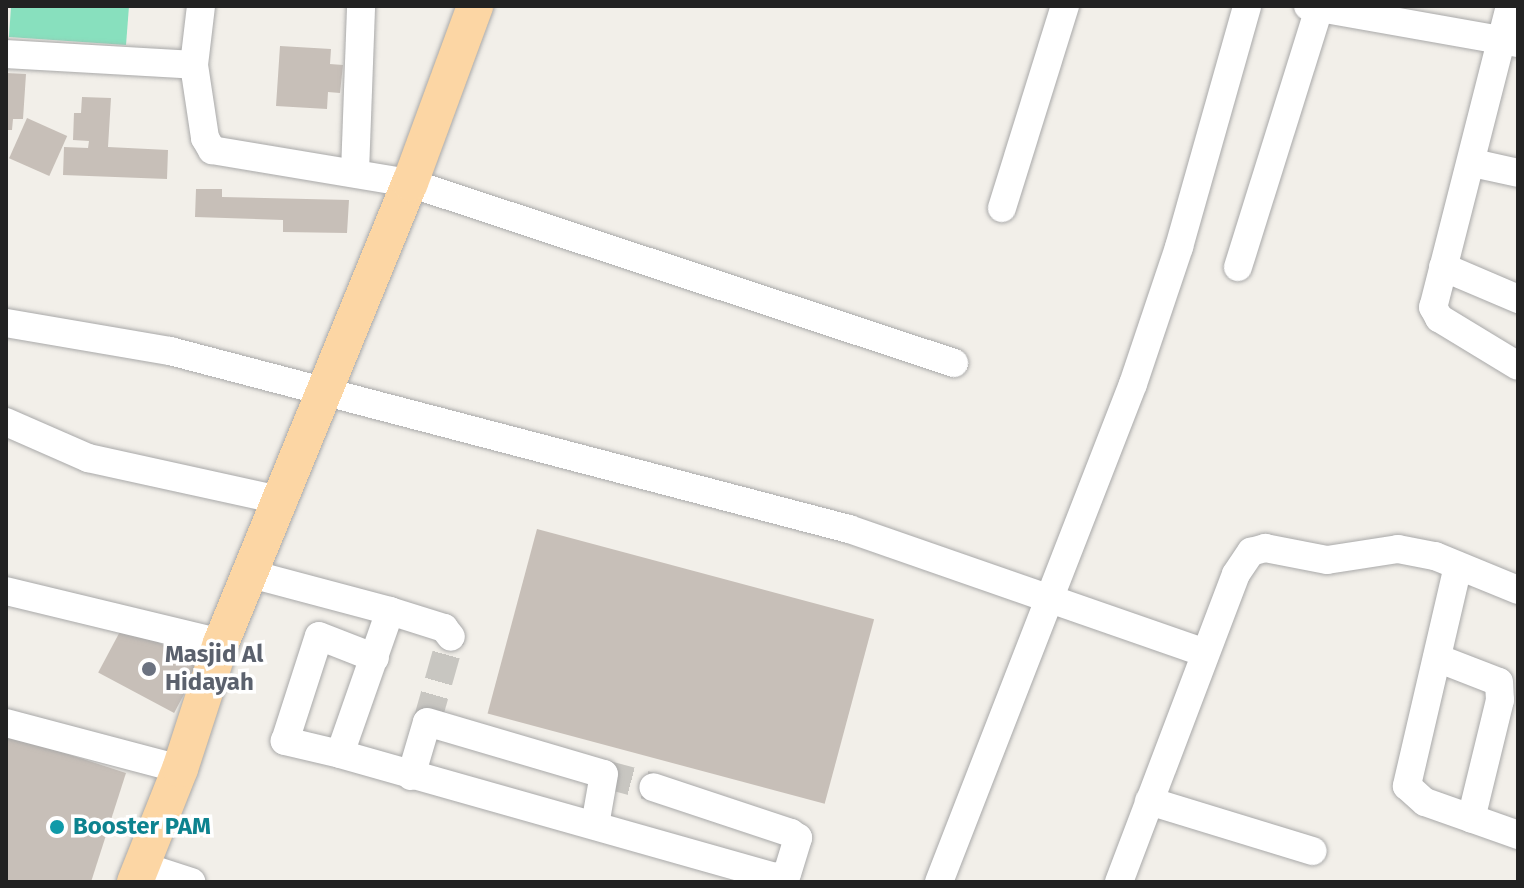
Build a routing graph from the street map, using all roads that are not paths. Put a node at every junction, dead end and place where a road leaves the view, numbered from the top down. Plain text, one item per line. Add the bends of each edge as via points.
1 (201, 6) edge
2 (361, 6) edge
3 (475, 6) edge
4 (1065, 6) edge
5 (1247, 6) edge
6 (1510, 6) edge
7 (1313, 7) edge
8 (1510, 41) edge
9 (6, 54) edge
10 (194, 65) junction
11 (1473, 163) junction
12 (355, 172) junction
13 (1518, 173) edge
14 (410, 183) junction
15 (1002, 208) dead end
16 (1238, 267) dead end
17 (1443, 267) junction
18 (1518, 299) edge
19 (6, 323) edge
20 (954, 363) dead end
21 (1518, 366) edge
22 (325, 393) junction
23 (6, 422) edge
24 (283, 501) junction
25 (1458, 566) junction
26 (251, 574) junction
27 (1518, 590) edge
28 (6, 591) edge
29 (1047, 596) junction
30 (390, 611) junction
31 (451, 637) dead end
32 (221, 643) junction
33 (1205, 653) junction
34 (375, 658) junction
35 (1437, 658) junction
36 (6, 723) edge
37 (340, 754) junction
38 (180, 769) junction
39 (411, 776) junction
40 (653, 787) tunnel mouth
41 (1149, 801) junction
42 (1471, 819) junction
43 (595, 825) junction
44 (1518, 835) edge
45 (1313, 851) dead end
46 (138, 874) edge
47 (191, 882) edge
48 (939, 882) edge
49 (1119, 882) edge

1 - 10 street
2 - 12 street
3 - 14 main road
4 - 15 street
5 - 29 street via 1170,275 1133,384
6 - 8 street
7 - 8 street
7 - 16 street
8 - 11 street
9 - 10 street
10 - 12 street via 205,138 212,150
11 - 13 street
11 - 17 street
12 - 14 street
14 - 20 street
14 - 22 main road
17 - 18 street
17 - 21 street via 1434,313
19 - 22 street via 170,351
22 - 24 main road
22 - 29 street via 887,539
23 - 24 street via 88,458
24 - 26 main road
25 - 27 street
25 - 33 street via 1398,549 1327,560 1265,548 1251,552 1236,574
25 - 35 street
26 - 30 street
26 - 32 main road
28 - 32 street
29 - 33 street
29 - 48 street
30 - 31 street via 444,628
30 - 34 street
32 - 38 main road
33 - 41 street
34 - 37 street
34 - 37 street via 319,636 285,741
35 - 42 street via 1407,786 1425,802
35 - 42 street via 1499,682 1500,700
36 - 38 street
37 - 39 street
38 - 46 main road
39 - 43 street
39 - 43 street via 427,722 604,774
40 - 43 street via 791,833 798,838 787,874 775,877
41 - 45 street
41 - 49 street
42 - 44 street
46 - 47 street

